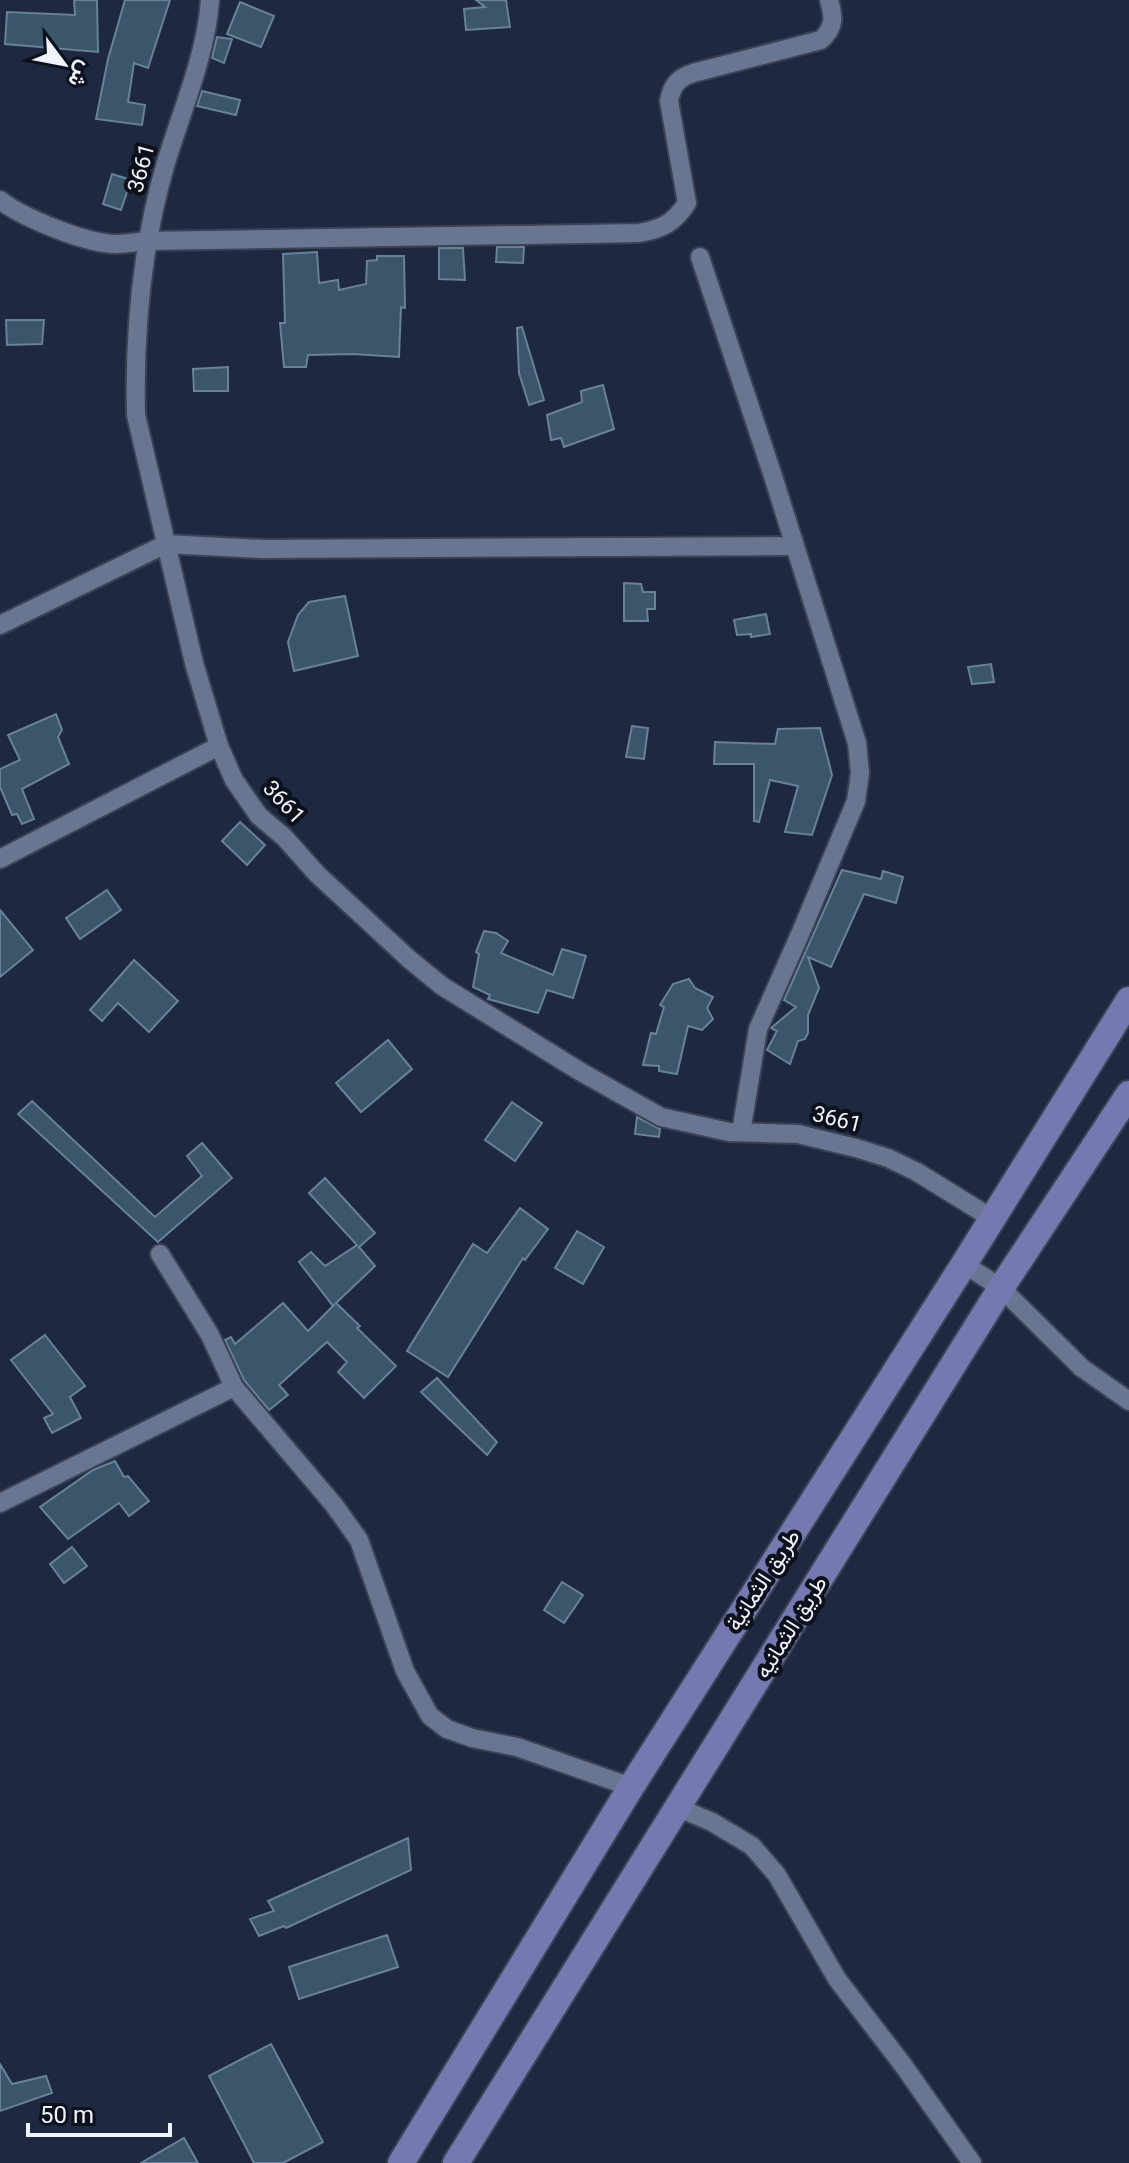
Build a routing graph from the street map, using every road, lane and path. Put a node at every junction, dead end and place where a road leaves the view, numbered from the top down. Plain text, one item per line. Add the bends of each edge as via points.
1 (210, 0) edge
2 (829, 0) edge
3 (0, 200) edge
4 (147, 241) junction
5 (700, 257) dead end
6 (166, 544) junction
7 (795, 546) junction
8 (0, 625) edge
9 (219, 746) junction
10 (0, 859) edge
11 (1129, 1000) edge
12 (1129, 1094) edge
13 (741, 1132) junction
14 (993, 1219) junction
15 (160, 1254) dead end
16 (964, 1264) junction
17 (1001, 1288) junction
18 (234, 1387) junction
19 (1129, 1401) edge
20 (0, 1503) edge
21 (631, 1787) junction
22 (679, 1808) junction
23 (401, 2163) edge
24 (456, 2163) edge
25 (972, 2163) edge

1 - 4 street, 3661
2 - 4 street via 834,17 831,32 821,40 693,73 671,89 687,203 662,229
3 - 4 street via 14,211 83,237 113,244
4 - 6 street, 3661 via 136,415
5 - 7 street
6 - 7 street via 263,549
6 - 8 street
6 - 9 street, 3661
7 - 13 street via 857,743 860,773 856,801 758,1029
9 - 10 street
9 - 13 street, 3661 via 259,816 442,986 661,1117
11 - 14 street, طريق الثمانية
12 - 17 street, طريق الثمانيه
13 - 14 street, 3661 via 798,1134 888,1158
14 - 16 street, طريق الثمانية
15 - 18 street via 210,1335
16 - 17 street
16 - 21 street, طريق الثمانية
17 - 19 street via 1082,1368
17 - 22 street, طريق الثمانيه
18 - 20 street
18 - 21 street via 359,1540 405,1671 430,1716 472,1738 517,1747
21 - 23 street, طريق الثمانية
22 - 24 street, طريق الثمانيه
22 - 25 street via 752,1846 777,1875 837,1979

